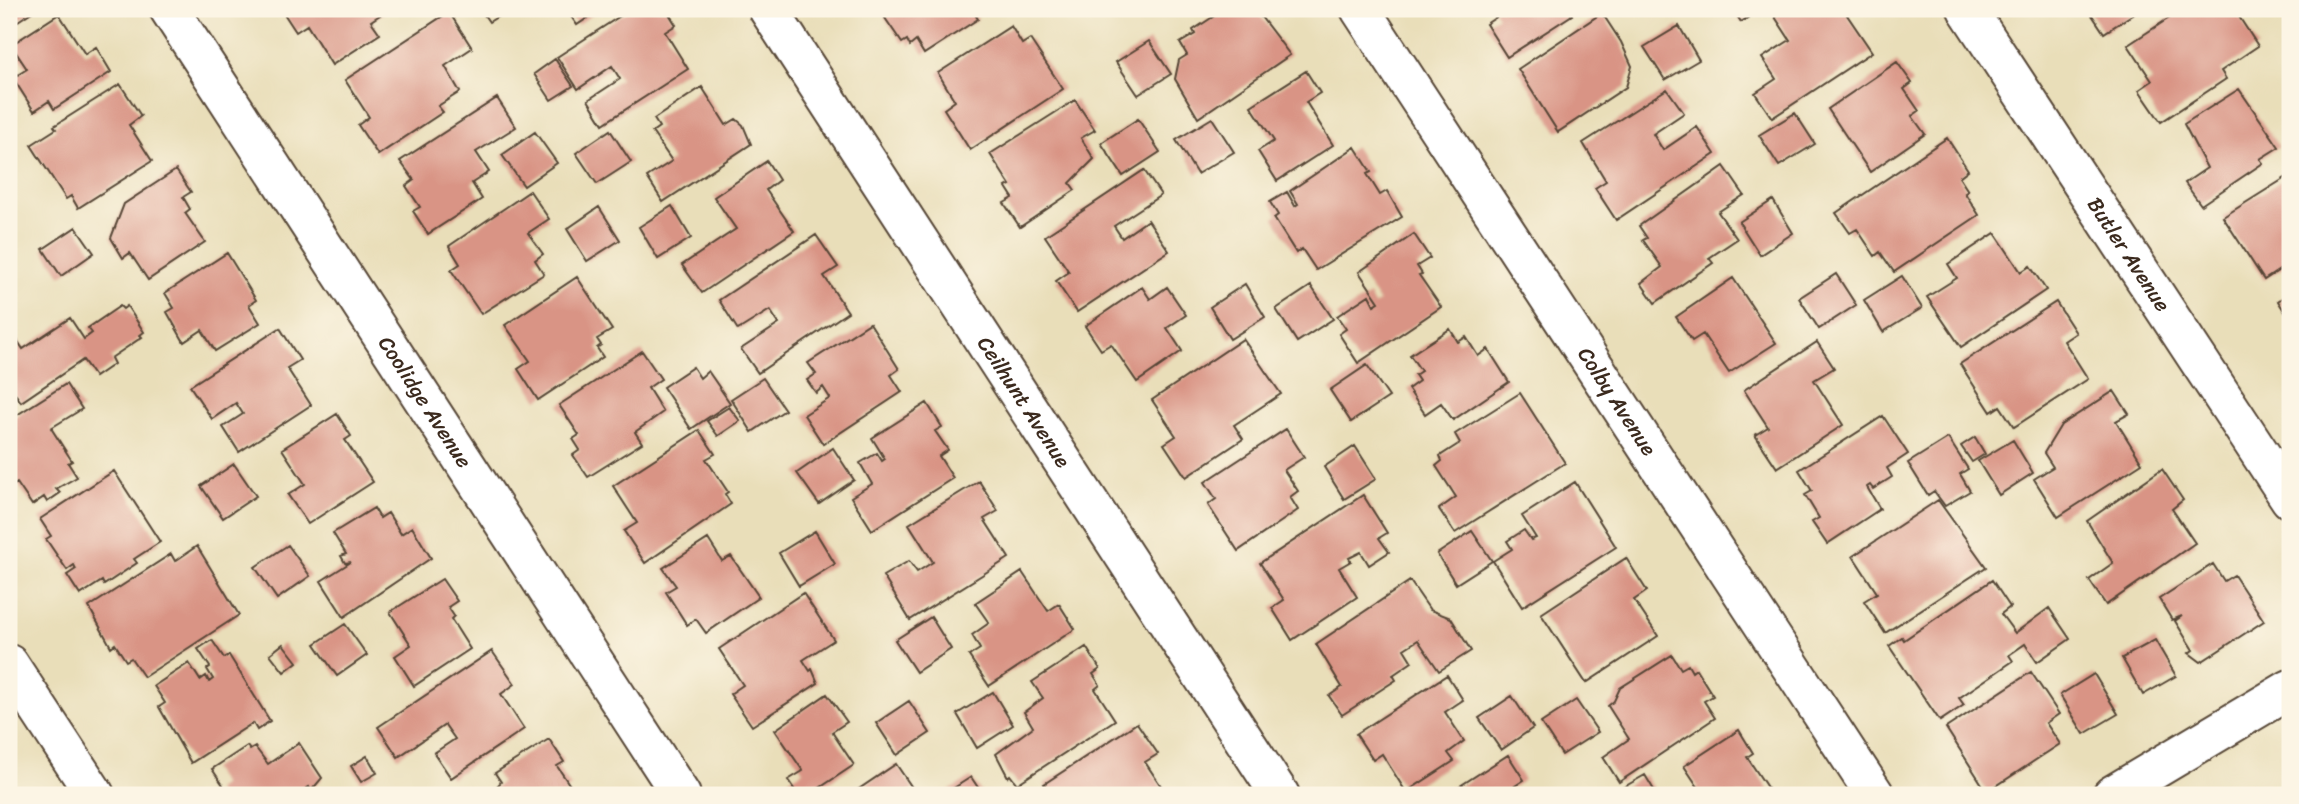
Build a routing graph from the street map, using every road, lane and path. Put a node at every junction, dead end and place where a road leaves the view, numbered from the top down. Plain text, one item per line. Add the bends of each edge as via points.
1 (169, 9) edge
2 (768, 9) edge
3 (1360, 9) edge
4 (1967, 9) edge
5 (2290, 499) edge
6 (9, 664) edge
7 (2290, 690) edge
8 (95, 795) edge
9 (681, 795) edge
10 (1280, 795) edge
11 (1875, 795) edge
12 (2112, 795) edge

1 - 9 street, Coolidge Avenue
2 - 10 street, Ceilhunt Avenue
3 - 11 street, Colby Avenue
4 - 5 street, Butler Avenue
6 - 8 street
7 - 12 street

